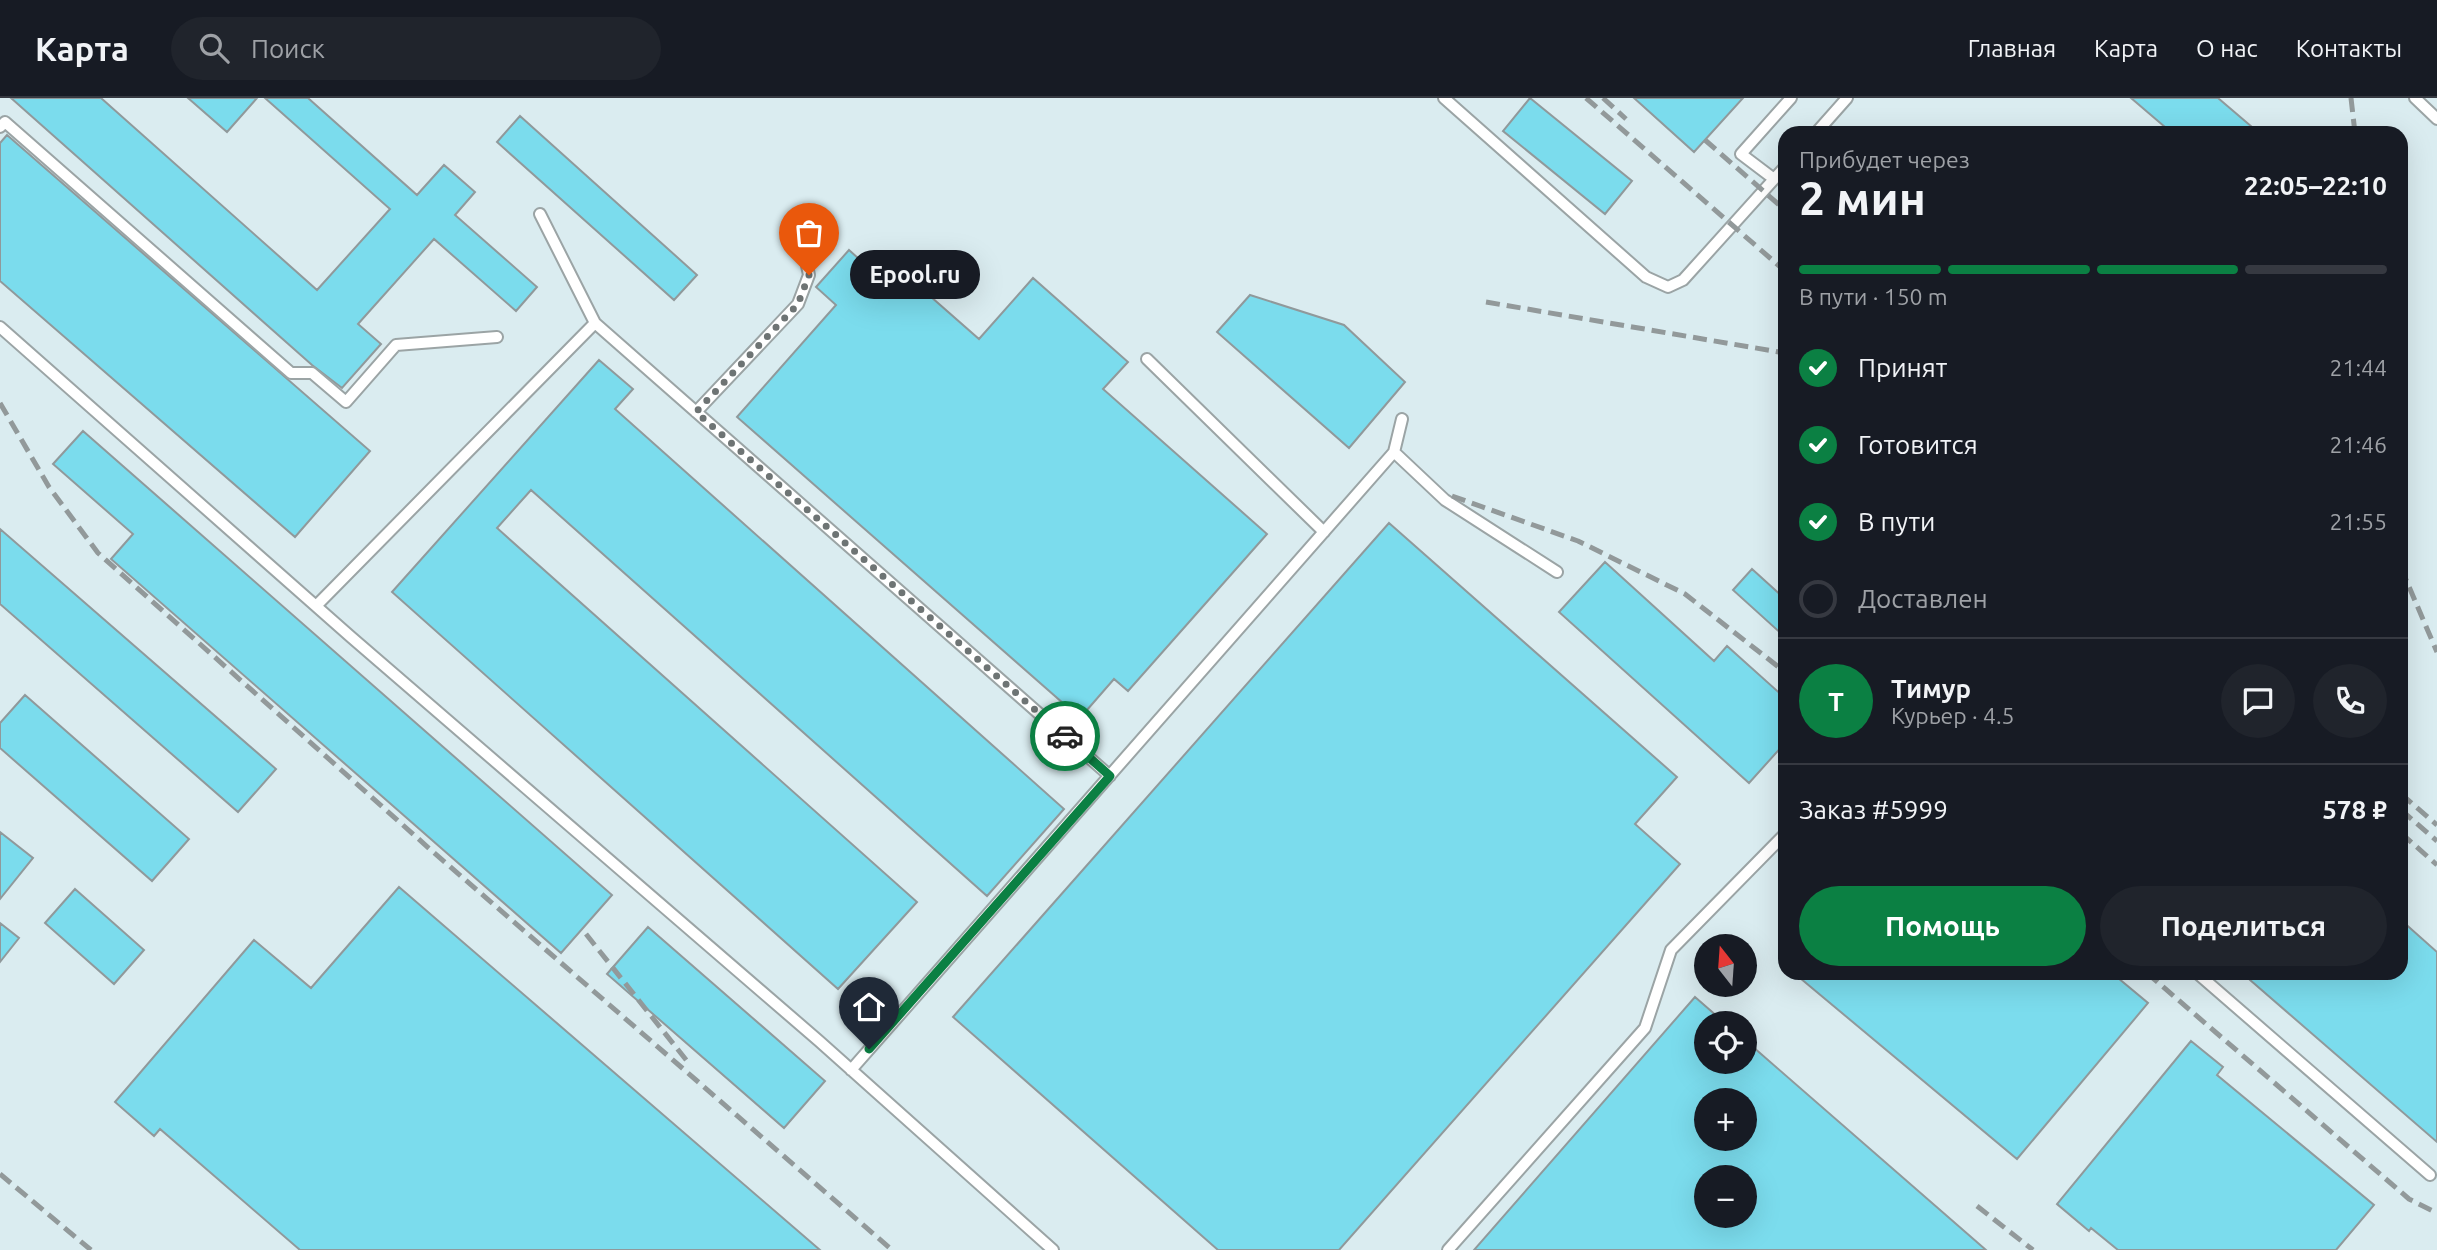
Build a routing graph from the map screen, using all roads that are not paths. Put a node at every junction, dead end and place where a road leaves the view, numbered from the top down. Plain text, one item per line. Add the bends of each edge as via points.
1 (1444, 98) edge
2 (1791, 98) edge
3 (1847, 98) edge
4 (2415, 98) edge
5 (2437, 118) edge
6 (1822, 126) edge
7 (0, 127) edge
8 (1778, 175) edge
9 (1774, 180) junction
10 (540, 214) dead end
11 (800, 233) dead end
12 (594, 323) junction
13 (0, 327) edge
14 (497, 337) dead end
15 (1147, 359) dead end
16 (696, 412) junction
17 (1402, 419) dead end
18 (1394, 452) junction
19 (1324, 532) junction
20 (1557, 572) dead end
21 (316, 606) junction
22 (1110, 776) junction
23 (1778, 841) edge
24 (2205, 980) edge
25 (851, 1070) junction
26 (2430, 1175) dead end
27 (1053, 1250) edge
28 (1448, 1250) edge

1 - 9 lane via 1646,277 1668,287 1683,280
2 - 9 lane via 1741,154
3 - 6 lane
4 - 5 lane
7 - 14 lane via 5,122 291,373 312,373 346,402 396,345
8 - 9 lane
10 - 12 lane
11 - 16 lane via 809,275 798,304
12 - 16 lane
12 - 21 lane
13 - 21 lane
15 - 19 lane
16 - 22 lane
17 - 18 lane
18 - 19 lane
18 - 20 lane via 1445,500
19 - 22 lane
21 - 25 lane
22 - 25 lane
23 - 28 lane via 1671,950 1644,1028
24 - 26 lane
25 - 27 lane

